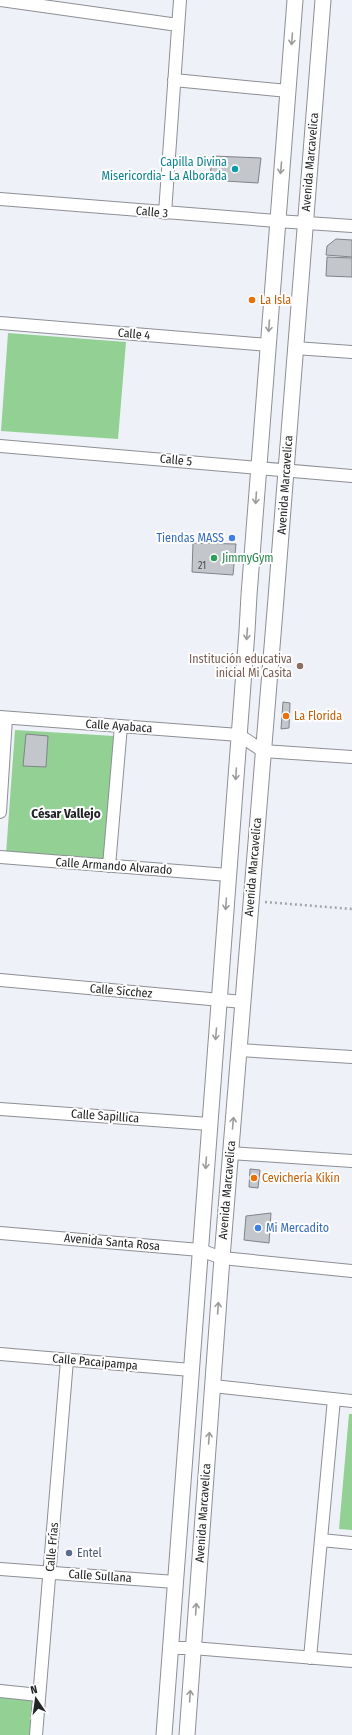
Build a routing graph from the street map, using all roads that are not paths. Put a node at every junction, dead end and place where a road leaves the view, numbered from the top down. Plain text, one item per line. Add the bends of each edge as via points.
1 (180, 0) edge
2 (295, 0) edge
3 (323, 0) edge
4 (0, 1) edge
5 (27, 2) edge
6 (178, 26) junction
7 (174, 80) junction
8 (288, 91) junction
9 (0, 199) edge
10 (165, 213) junction
11 (277, 221) junction
12 (305, 222) junction
13 (352, 226) edge
14 (0, 323) edge
15 (268, 345) junction
16 (295, 348) junction
17 (352, 352) edge
18 (0, 446) edge
19 (258, 467) junction
20 (286, 471) junction
21 (352, 476) edge
22 (3, 717) edge
23 (121, 726) junction
24 (239, 736) junction
25 (263, 751) junction
26 (352, 757) edge
27 (0, 812) edge
28 (0, 857) edge
29 (109, 866) junction
30 (228, 875) junction
31 (0, 980) edge
32 (219, 1000) junction
33 (242, 1002) junction
34 (239, 1050) junction
35 (352, 1057) edge
36 (0, 1109) edge
37 (209, 1124) junction
38 (230, 1153) junction
39 (352, 1153) edge
40 (352, 1161) edge
41 (0, 1233) edge
42 (200, 1250) junction
43 (222, 1258) junction
44 (352, 1271) edge
45 (0, 1354) edge
46 (67, 1360) junction
47 (191, 1370) junction
48 (212, 1386) junction
49 (334, 1399) junction
50 (352, 1400) edge
51 (321, 1540) junction
52 (352, 1543) edge
53 (0, 1569) edge
54 (50, 1573) junction
55 (175, 1582) junction
56 (170, 1648) junction
57 (193, 1648) junction
58 (310, 1658) junction
59 (352, 1661) edge
60 (0, 1691) edge
61 (39, 1695) junction
62 (36, 1735) edge
63 (164, 1735) edge
64 (187, 1735) edge

1 - 6 street
2 -> 8 street, Avenida Marcavelica
3 - 12 street, Avenida Marcavelica
4 - 5 street
5 - 6 street
6 - 7 street
7 - 8 street
7 - 10 street
8 -> 11 street, Avenida Marcavelica
9 - 10 street, Calle 3
10 - 11 street, Calle 3
11 - 12 street, Calle 3
11 -> 15 street, Avenida Marcavelica
12 - 13 street
12 - 16 street, Avenida Marcavelica
14 - 15 street, Calle 4
15 - 19 street, Avenida Marcavelica
16 - 17 street
16 - 20 street, Avenida Marcavelica
18 - 19 street, Calle 5
19 - 20 street, Calle 5
19 -> 24 street, Avenida Marcavelica
20 - 21 street, Calle 5
20 - 25 street, Avenida Marcavelica
22 - 23 street, Calle Ayabaca
22 - 27 street
23 - 24 street, Calle Ayabaca
23 - 29 street
24 - 25 street
24 -> 30 street, Avenida Marcavelica
25 - 26 street
25 - 33 street, Avenida Marcavelica
28 - 29 street, Calle Armando Alvarado
29 - 30 street, Calle Armando Alvarado
30 -> 32 street, Avenida Marcavelica
31 - 32 street, Calle Sícchez
32 - 33 street, Calle Sícchez
32 -> 37 street, Avenida Marcavelica
33 - 34 street, Avenida Marcavelica
34 - 35 street
38 -> 34 street, Avenida Marcavelica
36 - 37 street, Calle Sapillica
37 -> 42 street, Avenida Marcavelica
38 - 40 street
38 - 43 street, Avenida Marcavelica
39 - 40 street
41 - 42 street, Avenida Santa Rosa
42 - 43 street, Avenida Santa Rosa
42 - 47 street, Avenida Marcavelica
43 - 44 street, Avenida Santa Rosa
48 -> 43 street, Avenida Marcavelica
45 - 46 street, Calle Pacaipampa
46 - 47 street, Calle Pacaipampa
46 - 54 street, Calle Frías
47 - 55 street, Avenida Marcavelica
48 - 49 street
57 -> 48 street, Avenida Marcavelica
49 - 50 street
49 - 51 street
51 - 52 street
51 - 58 street
53 - 54 street, Calle Sullana
54 - 55 street, Calle Sullana
54 - 61 street, Calle Frías
55 - 56 street, Avenida Marcavelica
56 - 57 street
56 - 63 street, Avenida Marcavelica
57 - 58 street
64 -> 57 street, Avenida Marcavelica
58 - 59 street
60 - 61 street
61 - 62 street, Calle Frías

